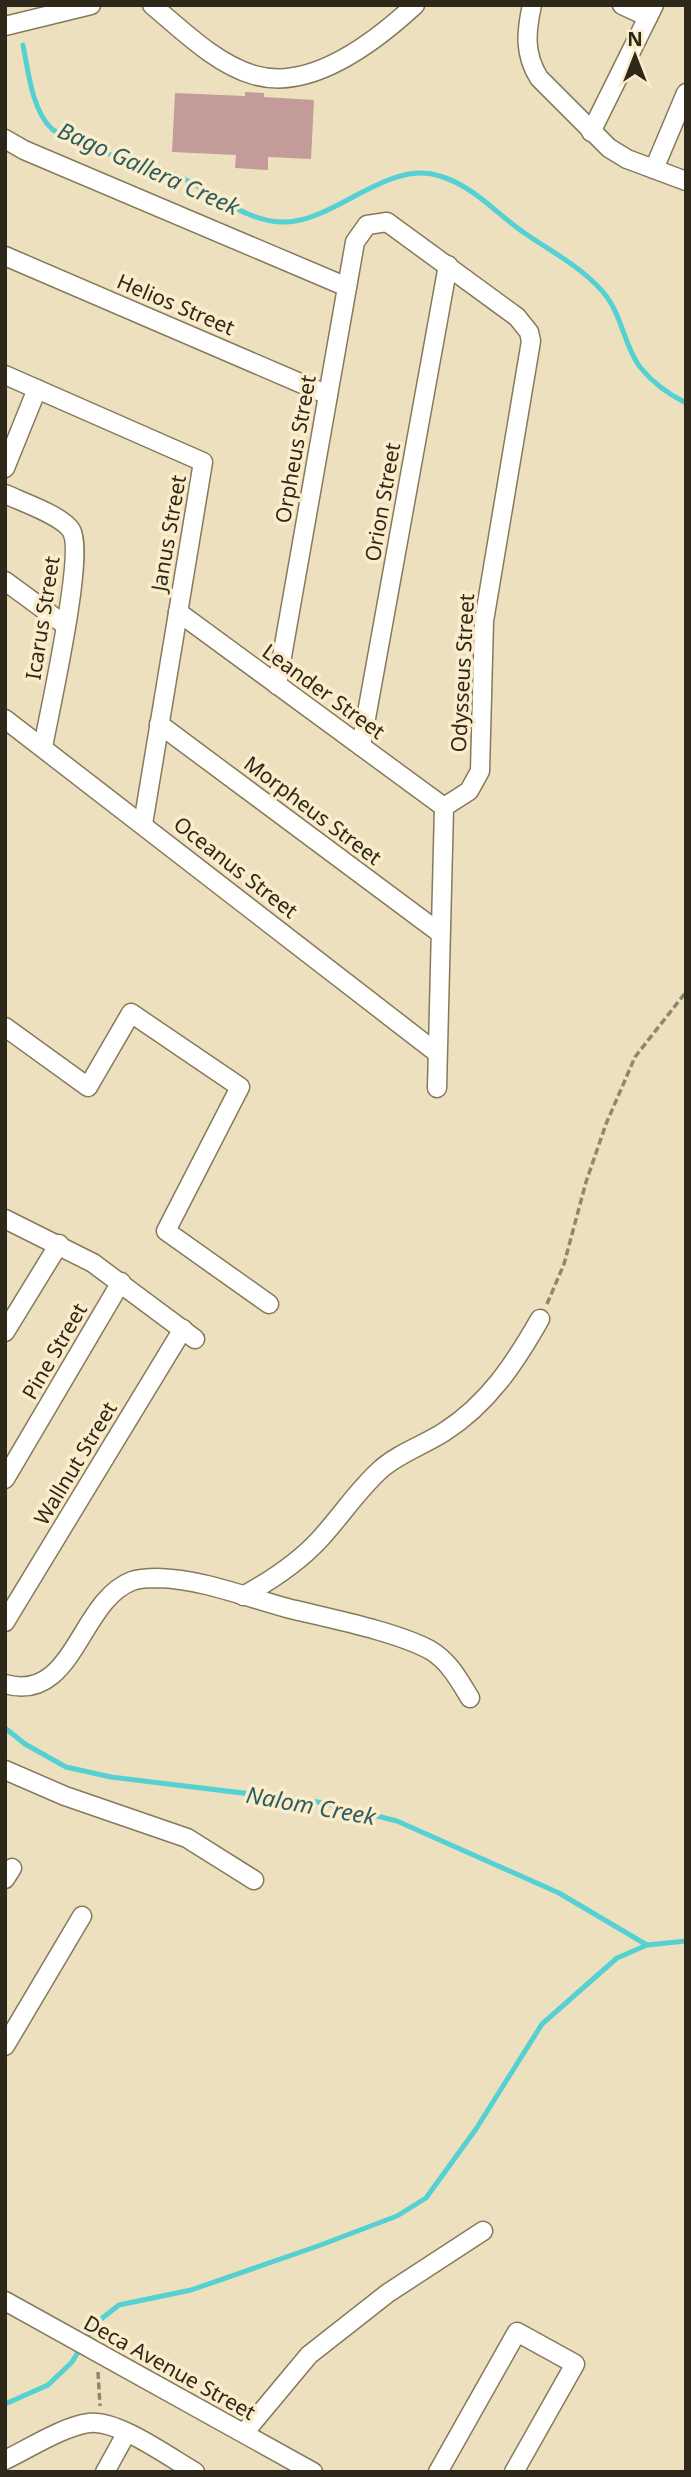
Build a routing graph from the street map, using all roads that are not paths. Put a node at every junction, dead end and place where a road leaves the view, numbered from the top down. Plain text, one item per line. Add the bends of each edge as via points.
1 (91, 5) edge
2 (152, 5) edge
3 (415, 5) edge
4 (532, 5) edge
5 (622, 5) edge
6 (651, 11) edge
7 (5, 26) edge
8 (686, 93) edge
9 (591, 132) junction
10 (5, 139) edge
11 (654, 169) junction
12 (686, 181) edge
13 (5, 256) edge
14 (448, 265) junction
15 (347, 287) junction
16 (5, 375) edge
17 (37, 389) junction
18 (328, 395) junction
19 (5, 468) edge
20 (5, 494) edge
21 (5, 581) edge
22 (178, 612) junction
23 (65, 625) junction
24 (277, 685) junction
25 (5, 719) edge
26 (159, 724) junction
27 (361, 746) junction
28 (43, 747) junction
29 (444, 807) junction
30 (142, 824) junction
31 (440, 933) junction
32 (5, 1027) edge
33 (437, 1053) junction
34 (437, 1087) dead end
35 (5, 1219) edge
36 (59, 1244) junction
37 (121, 1282) junction
38 (269, 1304) dead end
39 (540, 1319) road end
40 (5, 1332) edge
41 (5, 1479) edge
42 (243, 1596) junction
43 (5, 1622) edge
44 (5, 1684) edge
45 (470, 1698) dead end
46 (5, 1770) edge
47 (254, 1880) dead end
48 (82, 1916) dead end
49 (5, 2046) edge
50 (483, 2231) dead end
51 (5, 2301) edge
52 (127, 2434) junction
53 (244, 2434) junction
54 (8, 2464) edge
55 (191, 2471) edge
56 (105, 2472) edge
57 (313, 2472) edge
58 (438, 2472) edge
59 (514, 2472) edge

1 - 7 street
2 - 3 street via 236,67 276,78 324,67 354,53
4 - 9 street via 530,64
5 - 6 street
6 - 9 street
8 - 11 street
9 - 11 street via 627,159
10 - 15 street
11 - 12 street
13 - 18 street, Helios Street
14 - 15 street, Orpheus Street via 393,225 376,222 367,225 355,242
14 - 27 street, Orion Street
14 - 29 street, Odysseus Street via 517,317 529,332 531,350 484,621 480,771 469,791
15 - 18 street, Orpheus Street
16 - 17 street, Janus Street
17 - 19 street
17 - 22 street, Janus Street via 203,462
18 - 24 street, Orpheus Street
20 - 23 street, Icarus Street via 64,522 75,536 75,569
21 - 23 street
22 - 24 street, Leander Street
22 - 26 street, Janus Street
23 - 28 street, Icarus Street
24 - 27 street, Leander Street
25 - 28 street, Oceanus Street
26 - 30 street, Janus Street
26 - 31 street, Morpheus Street
27 - 29 street, Leander Street
28 - 30 street, Oceanus Street
29 - 31 street
30 - 33 street, Oceanus Street
31 - 33 street
32 - 38 street via 88,1087 131,1013 240,1087 166,1231
33 - 34 street
35 - 36 street
36 - 37 street
36 - 40 street
37 - 41 street, Pine Street
37 - 43 street, Wallnut Street via 189,1334
39 - 42 street via 516,1362 488,1395 446,1430 383,1467 292,1565
42 - 44 street via 159,1578 130,1582 91,1617 65,1663 50,1678 40,1684
42 - 45 street via 430,1650 452,1668
46 - 47 street via 65,1797 187,1838
48 - 49 street
50 - 53 street via 415,2274 318,2347
51 - 53 street, Deca Avenue Street
52 - 54 street via 98,2422 78,2426
52 - 55 street
52 - 56 street
53 - 57 street, Deca Avenue Street
58 - 59 street via 517,2332 575,2364

